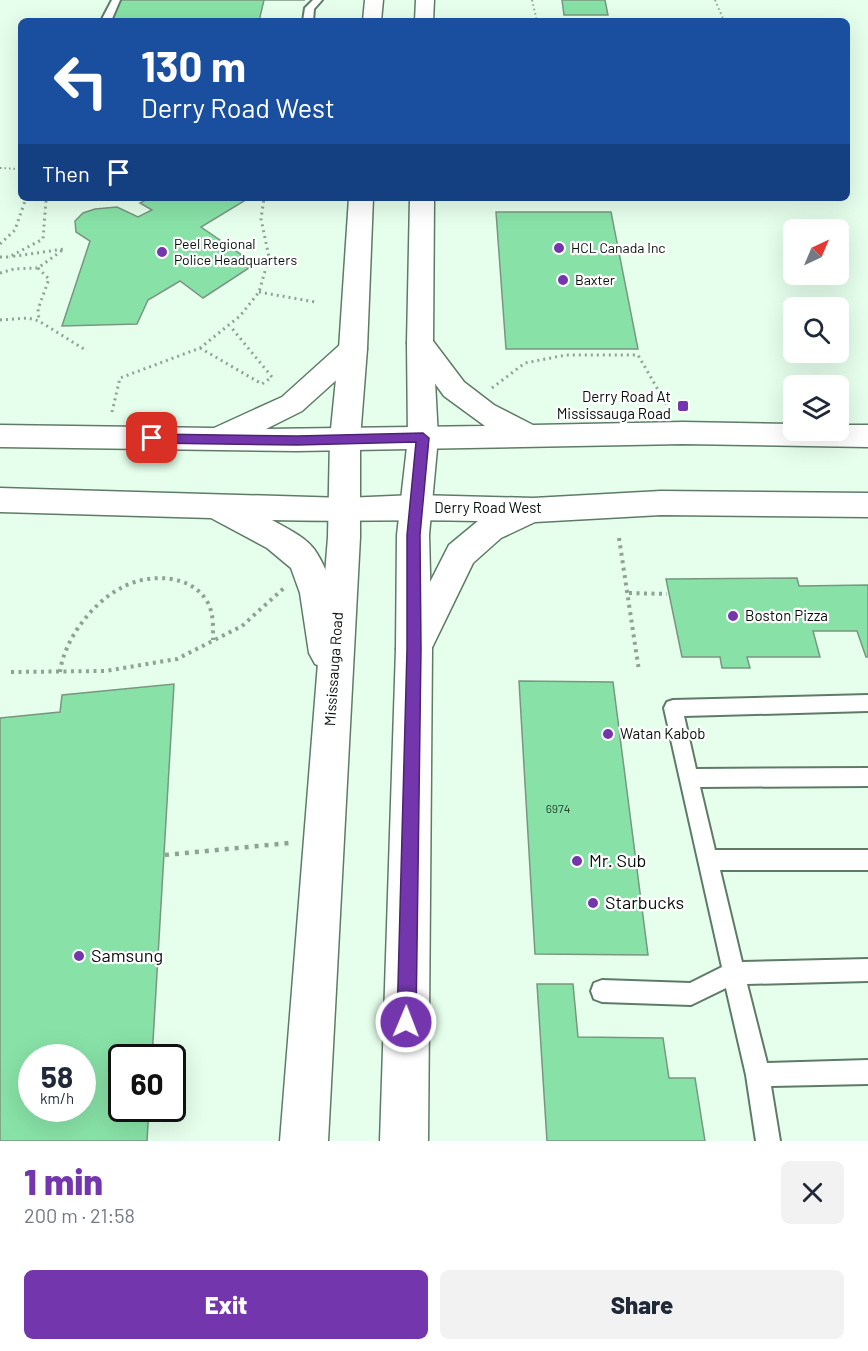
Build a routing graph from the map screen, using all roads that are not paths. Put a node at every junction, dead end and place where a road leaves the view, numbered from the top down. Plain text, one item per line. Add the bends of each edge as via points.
1 (116, 0) edge
2 (318, 0) edge
3 (374, 0) edge
4 (425, 0) edge
5 (107, 18) edge
6 (308, 18) edge
7 (372, 18) edge
8 (424, 18) edge
9 (361, 201) edge
10 (422, 201) edge
11 (420, 343) junction
12 (353, 349) junction
13 (0, 436) edge
14 (868, 436) edge
15 (423, 438) junction
16 (531, 438) junction
17 (345, 439) junction
18 (217, 440) junction
19 (0, 500) edge
20 (211, 505) junction
21 (868, 505) edge
22 (416, 507) junction
23 (345, 510) junction
24 (533, 510) junction
25 (414, 649) junction
26 (332, 694) junction
27 (868, 703) edge
28 (868, 777) edge
29 (688, 778) junction
30 (707, 860) junction
31 (868, 860) edge
32 (868, 970) edge
33 (734, 973) junction
34 (602, 991) dead end
35 (868, 1072) edge
36 (758, 1075) junction
37 (304, 1141) edge
38 (404, 1141) edge
39 (768, 1141) edge

1 - 5 lane
2 - 6 lane via 310,8
3 - 7 main road
4 - 8 main road
9 - 12 main road, Mississauga Road
10 - 11 main road
11 - 15 main road
11 - 16 main road via 454,389 484,412
12 - 17 main road, Mississauga Road
12 - 18 main road via 292,404
13 - 18 main road
14 - 16 main road via 683,433
15 - 16 main road
15 - 17 main road
15 - 22 main road
17 - 18 main road
17 - 23 main road, Mississauga Road
19 - 20 main road, Derry Road West
20 - 23 main road, Derry Road West
20 - 26 main road via 260,527 302,557 322,610
21 - 24 main road, Derry Road West via 661,503
22 - 23 main road, Derry Road West
22 - 24 main road, Derry Road West
22 - 25 main road
23 - 26 main road, Mississauga Road
24 - 25 main road via 490,529 461,554
25 - 38 main road
26 - 37 main road, Mississauga Road
27 - 29 lane via 673,708
28 - 29 lane
29 - 30 lane
30 - 31 lane
30 - 33 lane
32 - 33 lane
33 - 34 lane via 691,994
33 - 36 lane
35 - 36 lane
36 - 39 lane

